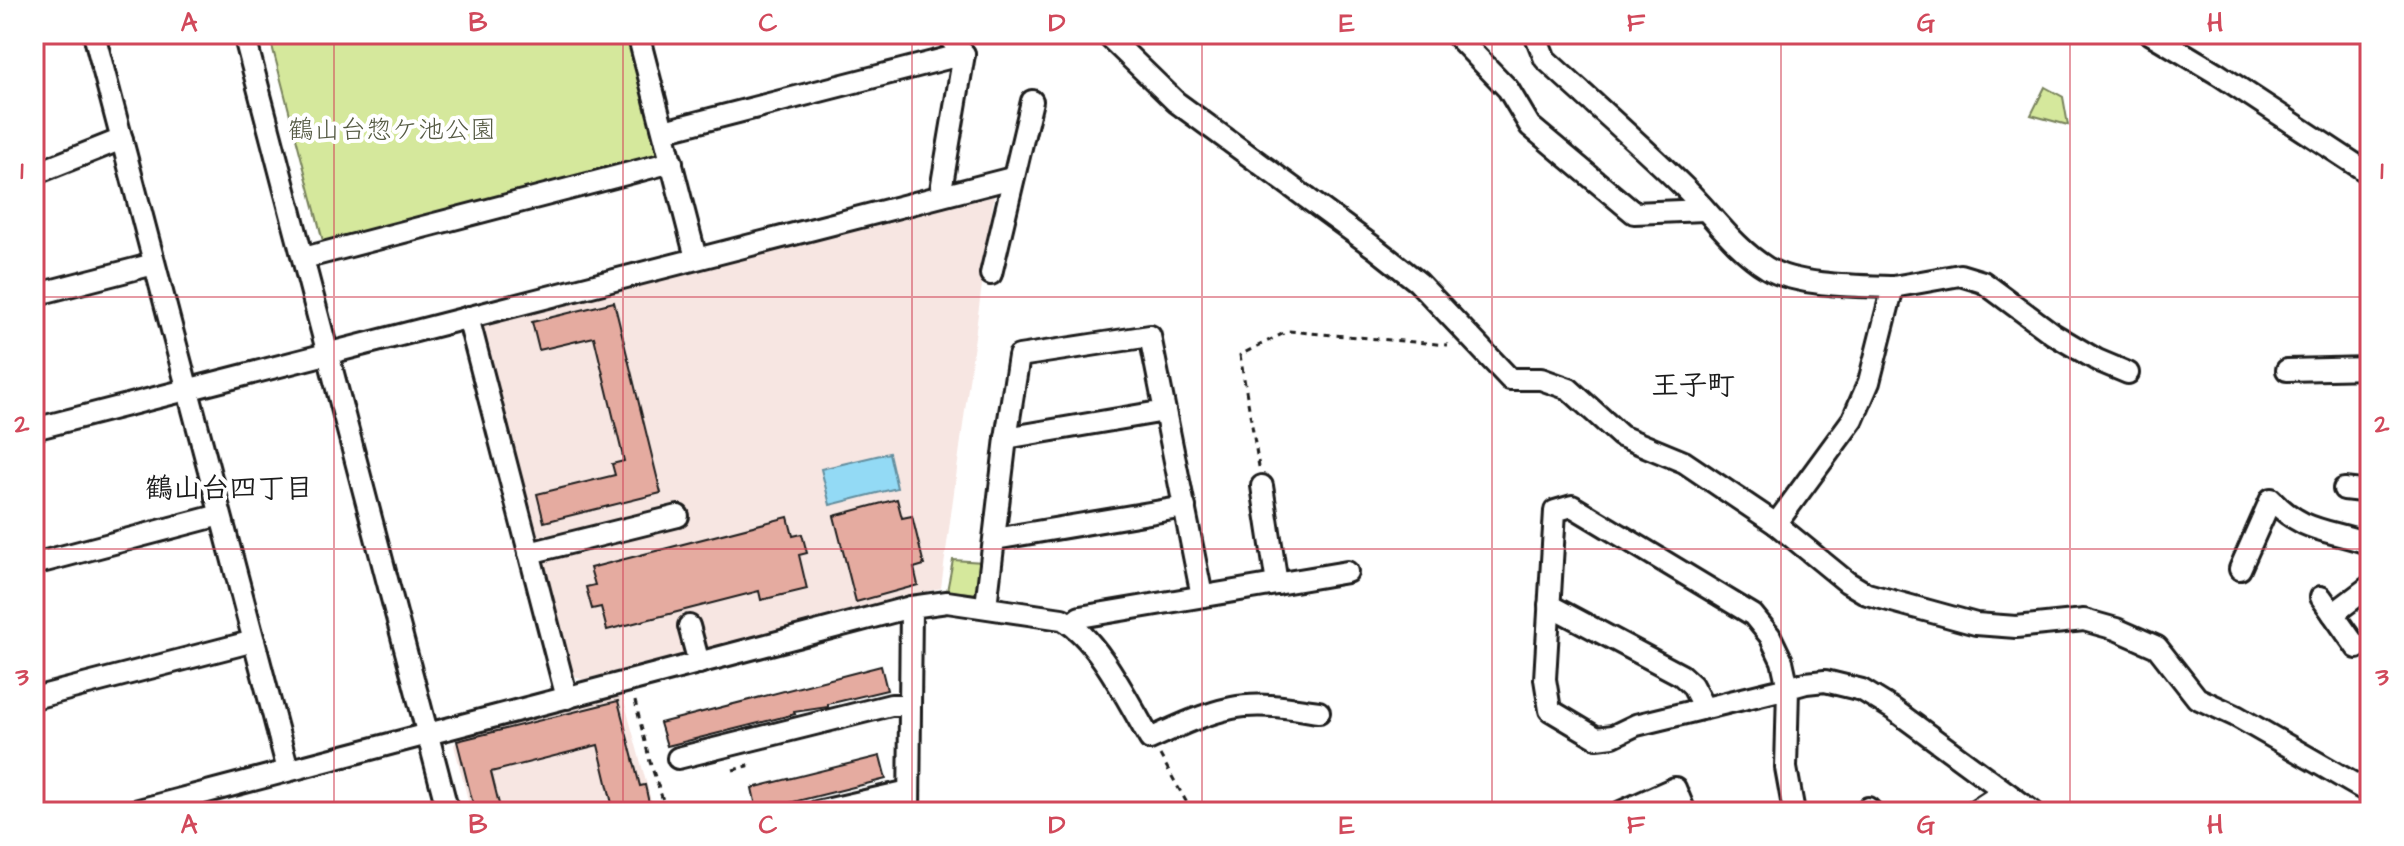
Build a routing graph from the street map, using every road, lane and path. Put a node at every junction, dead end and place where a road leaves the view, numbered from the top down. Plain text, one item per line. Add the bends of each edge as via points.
1 (94, 34) edge
2 (244, 34) edge
3 (638, 34) edge
4 (946, 34) edge
5 (1106, 34) edge
6 (1455, 34) edge
7 (1535, 34) edge
8 (2151, 34) edge
9 (964, 54) junction
10 (1032, 101) dead end
11 (664, 131) junction
12 (122, 139) junction
13 (672, 162) junction
14 (34, 174) edge
15 (2370, 174) edge
16 (1012, 178) junction
17 (940, 196) junction
18 (1704, 210) junction
19 (304, 258) junction
20 (696, 258) junction
21 (154, 264) junction
22 (991, 274) dead end
23 (1893, 287) junction
24 (34, 295) edge
25 (468, 317) junction
26 (1455, 345) dead end
27 (328, 353) junction
28 (2370, 368) edge
29 (2316, 369) junction
30 (2287, 370) dead end
31 (2128, 373) dead end
32 (187, 389) junction
33 (2316, 390) dead end
34 (1165, 411) junction
35 (34, 429) edge
36 (1006, 438) junction
37 (1262, 486) joint
38 (2344, 489) dead end
39 (2370, 492) edge
40 (1185, 507) junction
41 (220, 515) junction
42 (678, 516) dead end
43 (1776, 524) junction
44 (995, 539) junction
45 (2370, 544) edge
46 (529, 553) junction
47 (34, 564) edge
48 (2240, 569) dead end
49 (1347, 572) dead end
50 (1277, 584) junction
51 (2370, 586) edge
52 (1202, 596) junction
53 (1549, 605) junction
54 (986, 606) junction
55 (911, 607) junction
56 (1071, 624) junction
57 (689, 626) dead end
58 (254, 641) junction
59 (2357, 648) dead end
60 (699, 663) junction
61 (1788, 688) junction
62 (634, 693) dead end
63 (34, 698) edge
64 (567, 698) junction
65 (910, 705) junction
66 (1704, 708) junction
67 (1319, 712) dead end
68 (428, 734) junction
69 (1150, 739) junction
70 (678, 758) dead end
71 (288, 770) junction
72 (2004, 792) junction
73 (2370, 793) edge
74 (909, 802) edge
75 (138, 811) edge
76 (448, 812) edge
77 (667, 812) edge
78 (817, 812) edge
79 (1192, 812) edge
80 (1621, 812) edge
81 (1685, 812) edge
82 (1794, 812) edge
83 (1973, 812) edge
84 (2033, 812) edge

1 - 12 street
2 - 19 street
3 - 11 street
4 - 9 street
5 - 43 street via 1176,102 1418,282 1510,379 1541,379 1569,389 1621,436 1684,462
6 - 18 street via 1508,89 1530,126 1634,213
7 - 18 street via 1545,59
8 - 15 street
9 - 11 street
9 - 17 street
10 - 16 street
11 - 13 street
12 - 14 street
12 - 21 street
13 - 19 street
13 - 20 street
16 - 17 street
16 - 22 street
17 - 20 street
18 - 23 street via 1769,270 1836,285
19 - 27 street
20 - 25 street
21 - 24 street
21 - 32 street
23 - 31 street via 1960,275 1983,282 2053,334
23 - 43 street via 1869,382 1853,419
25 - 27 street
25 - 46 street
26 - 37 path via 1288,331 1240,355
27 - 32 street
27 - 68 street
28 - 29 street
29 - 30 street
29 - 33 street
32 - 35 street
32 - 41 street
34 - 36 street
34 - 36 street via 1150,336 1019,356
34 - 40 street
36 - 44 street
37 - 50 street
38 - 39 street
40 - 44 street
40 - 52 street
41 - 47 street
41 - 58 street
42 - 46 street
43 - 73 street via 1867,594 1976,624 2016,627 2084,620 2157,647 2197,698
44 - 54 street
45 - 48 street via 2310,528 2271,499
46 - 64 street
49 - 50 street
50 - 52 street
51 - 59 street via 2327,605
52 - 56 street via 1080,617
53 - 61 street via 1555,511 1572,506 1753,615 1782,661
53 - 66 street via 1681,675
53 - 66 street via 1545,679 1550,710 1597,738
54 - 55 street via 947,602
54 - 56 street
55 - 60 street
55 - 65 street
56 - 69 street via 1087,638
57 - 60 street
58 - 63 street
58 - 71 street
60 - 64 street
61 - 66 street
61 - 72 street via 1825,681 1862,690
61 - 82 street via 1786,768
62 - 77 path
64 - 68 street
65 - 70 street via 891,705
65 - 74 street
67 - 69 street via 1233,708
68 - 71 street
68 - 76 street
69 - 79 path
71 - 75 street
72 - 83 street
72 - 84 street
74 - 78 street
80 - 81 street via 1675,788

